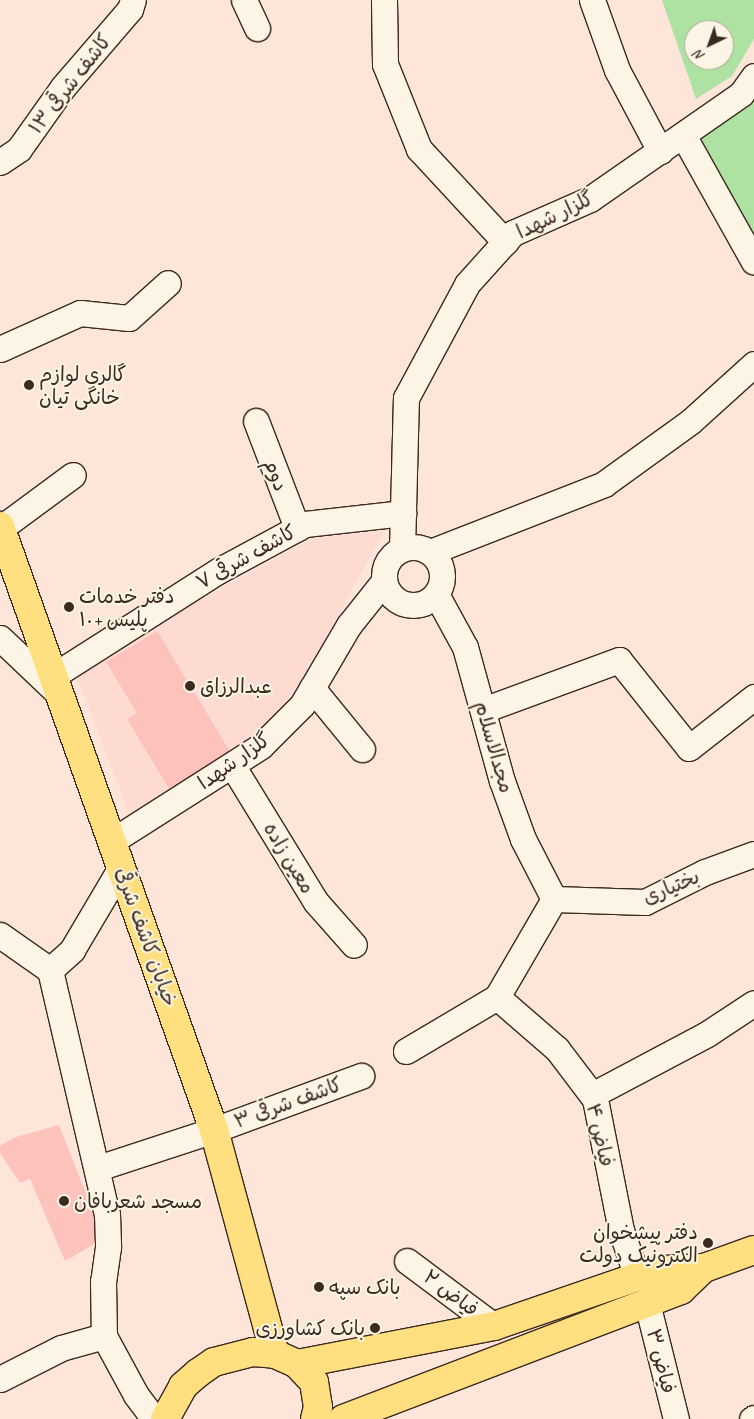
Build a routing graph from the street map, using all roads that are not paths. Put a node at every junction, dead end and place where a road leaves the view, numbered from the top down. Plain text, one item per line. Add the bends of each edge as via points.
1 (133, 0) edge
2 (244, 0) edge
3 (384, 0) edge
4 (592, 0) edge
5 (257, 28) dead end
6 (754, 76) edge
7 (683, 135) junction
8 (660, 151) junction
9 (0, 162) edge
10 (505, 242) junction
11 (754, 262) edge
12 (168, 283) dead end
13 (0, 349) edge
14 (754, 364) edge
15 (256, 421) dead end
16 (74, 475) dead end
17 (403, 513) junction
18 (0, 527) edge
19 (297, 528) junction
20 (402, 549) junction
21 (430, 552) junction
22 (384, 581) junction
23 (436, 594) junction
24 (0, 638) edge
25 (57, 685) junction
26 (312, 688) junction
27 (754, 697) edge
28 (483, 710) junction
29 (362, 749) dead end
30 (232, 765) junction
31 (112, 841) junction
32 (754, 854) edge
33 (121, 867) junction
34 (554, 899) junction
35 (0, 935) edge
36 (354, 945) dead end
37 (50, 970) junction
38 (498, 997) junction
39 (754, 1003) edge
40 (406, 1052) dead end
41 (361, 1076) dead end
42 (592, 1095) junction
43 (214, 1130) junction
44 (98, 1168) junction
45 (754, 1250) edge
46 (407, 1261) dead end
47 (704, 1268) junction
48 (637, 1277) junction
49 (647, 1303) junction
50 (494, 1326) junction
51 (104, 1336) junction
52 (286, 1359) junction
53 (0, 1379) edge
54 (154, 1419) edge
55 (165, 1419) edge
56 (315, 1419) edge
57 (343, 1419) edge
58 (676, 1419) edge

1 - 9 street, کاشف شرقی ۱۳ via 130,9 64,87 19,149
2 - 5 street
3 - 10 street via 385,64 419,149
4 - 8 street via 617,70
6 - 7 street, گلزار شهدا via 741,94
7 - 8 street, گلزار شهدا
7 - 11 street
8 - 10 street, گلزار شهدا via 590,199 513,233
10 - 17 street, گلزار شهدا via 467,284 406,398
12 - 13 street via 129,318 80,313
14 - 21 street via 691,421 604,484
15 - 19 street, دوم
16 - 18 street
17 - 19 street, کاشف شرقی ۷ via 305,524
17 - 20 street, گلزار شهدا
18 - 25 main road, خیابان کاشف شرقی
19 - 25 street, کاشف شرقی ۷ via 218,571
20 - 21 street via 421,548
20 - 22 street via 387,562
21 - 23 street via 441,567 442,578
22 - 23 street via 387,590 402,603 420,605
22 - 26 street, گلزار شهدا via 350,625
23 - 28 street, مجدالاسلام via 465,647
24 - 25 street
25 - 31 main road, خیابان کاشف شرقی
26 - 29 street
26 - 30 street, گلزار شهدا via 302,705 261,746
27 - 28 street via 689,748 619,660
28 - 34 street, مجدالاسلام via 502,780 523,839
30 - 31 street, گلزار شهدا
30 - 36 street, معین زاده via 316,902
31 - 33 main road, خیابان کاشف شرقی
32 - 34 street, بختیاری via 705,872 645,902
33 - 37 street via 72,950
33 - 43 main road, خیابان کاشف شرقی
34 - 38 street
35 - 37 street
37 - 44 street
38 - 40 street
38 - 42 street, فیاض ۴ via 557,1049
39 - 42 street via 707,1034
41 - 43 street, کاشف شرقی ۳
42 - 48 street, فیاض ۴ via 621,1230
43 - 44 street, کاشف شرقی ۳
43 - 52 main road, خیابان کاشف شرقی
44 - 51 street via 107,1214
45 - 47 main road
46 - 50 street, فیاض ۲
47 - 48 main road via 666,1270
47 - 49 main road via 681,1290
48 - 50 main road
49 - 57 main road
49 - 58 street, فیاض ۳
50 - 52 main road
51 - 53 street via 61,1348
51 - 54 street via 136,1395
52 - 55 main road via 253,1352 214,1362 183,1386
52 - 56 main road via 314,1382 318,1407

